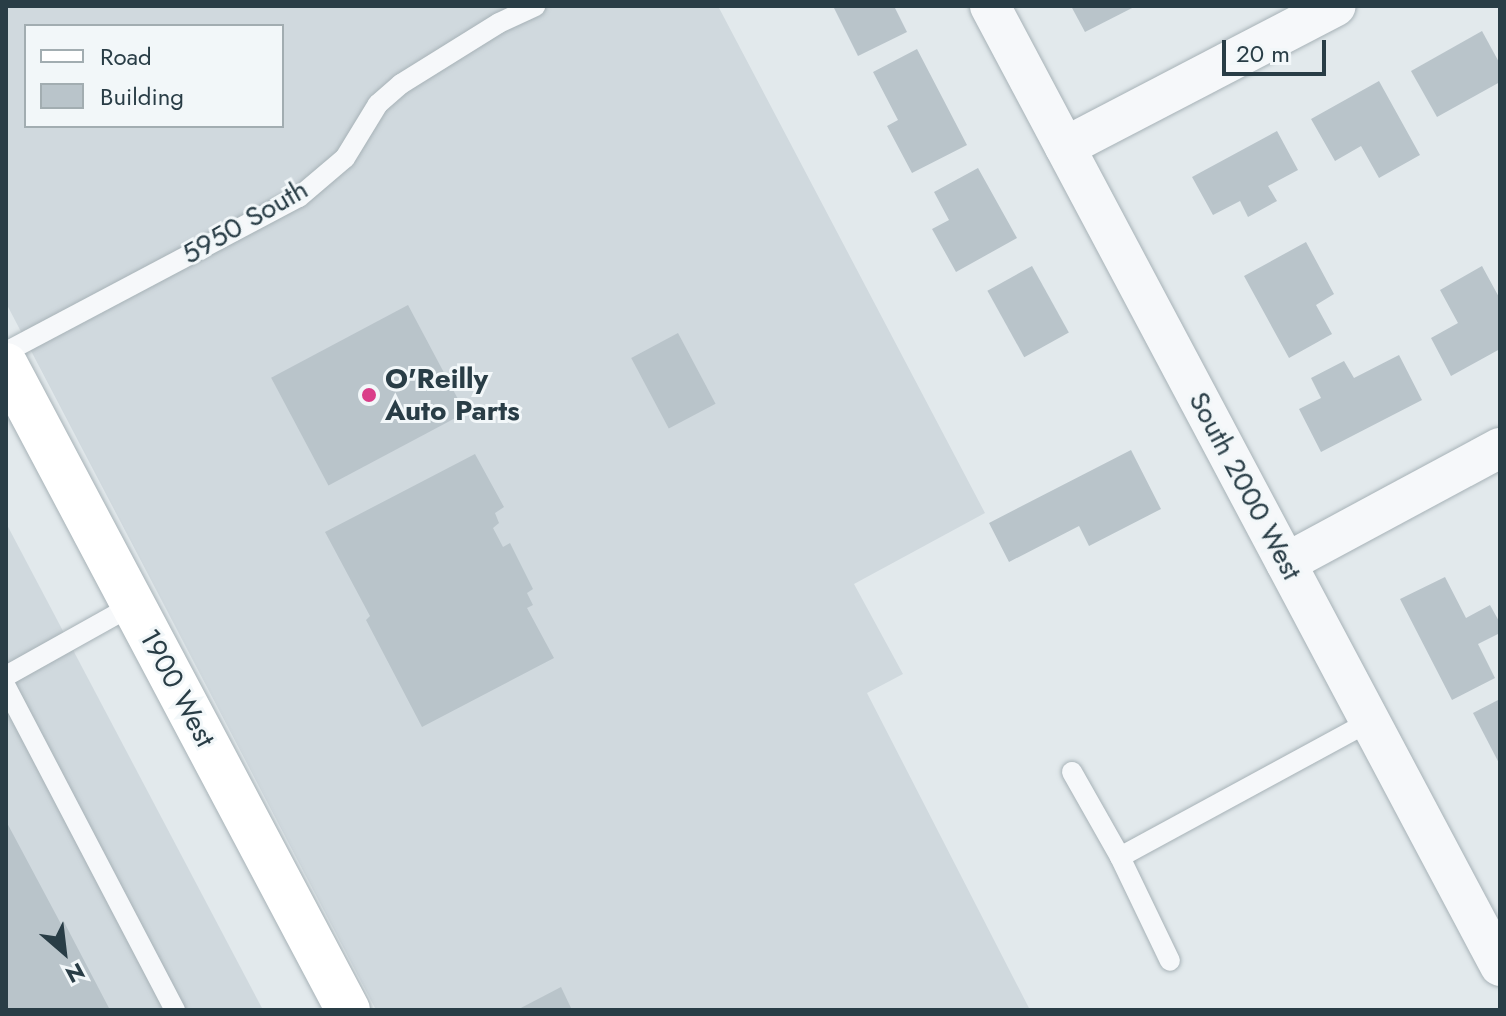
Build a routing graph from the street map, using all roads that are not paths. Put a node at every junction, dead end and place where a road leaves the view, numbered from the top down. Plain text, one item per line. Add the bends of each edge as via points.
1 (535, 6) edge
2 (990, 6) edge
3 (1336, 6) edge
4 (1065, 147) junction
5 (6, 352) edge
6 (6, 365) edge
7 (1500, 448) edge
8 (1286, 563) junction
9 (133, 605) junction
10 (6, 676) edge
11 (6, 687) edge
12 (1370, 721) junction
13 (1072, 772) dead end
14 (1120, 857) junction
15 (1170, 961) dead end
16 (1500, 966) edge
17 (175, 1010) edge
18 (348, 1010) edge

1 - 5 lane, 5950 South via 401,84 378,104 345,158 299,197
2 - 4 street, South 2000 West
3 - 4 street
4 - 8 street, South 2000 West
6 - 9 main road, 1900 West
7 - 8 street
8 - 12 street, South 2000 West
9 - 10 lane
9 - 18 main road, 1900 West
11 - 17 lane
12 - 14 lane
12 - 16 street, South 2000 West
13 - 14 lane
14 - 15 lane

